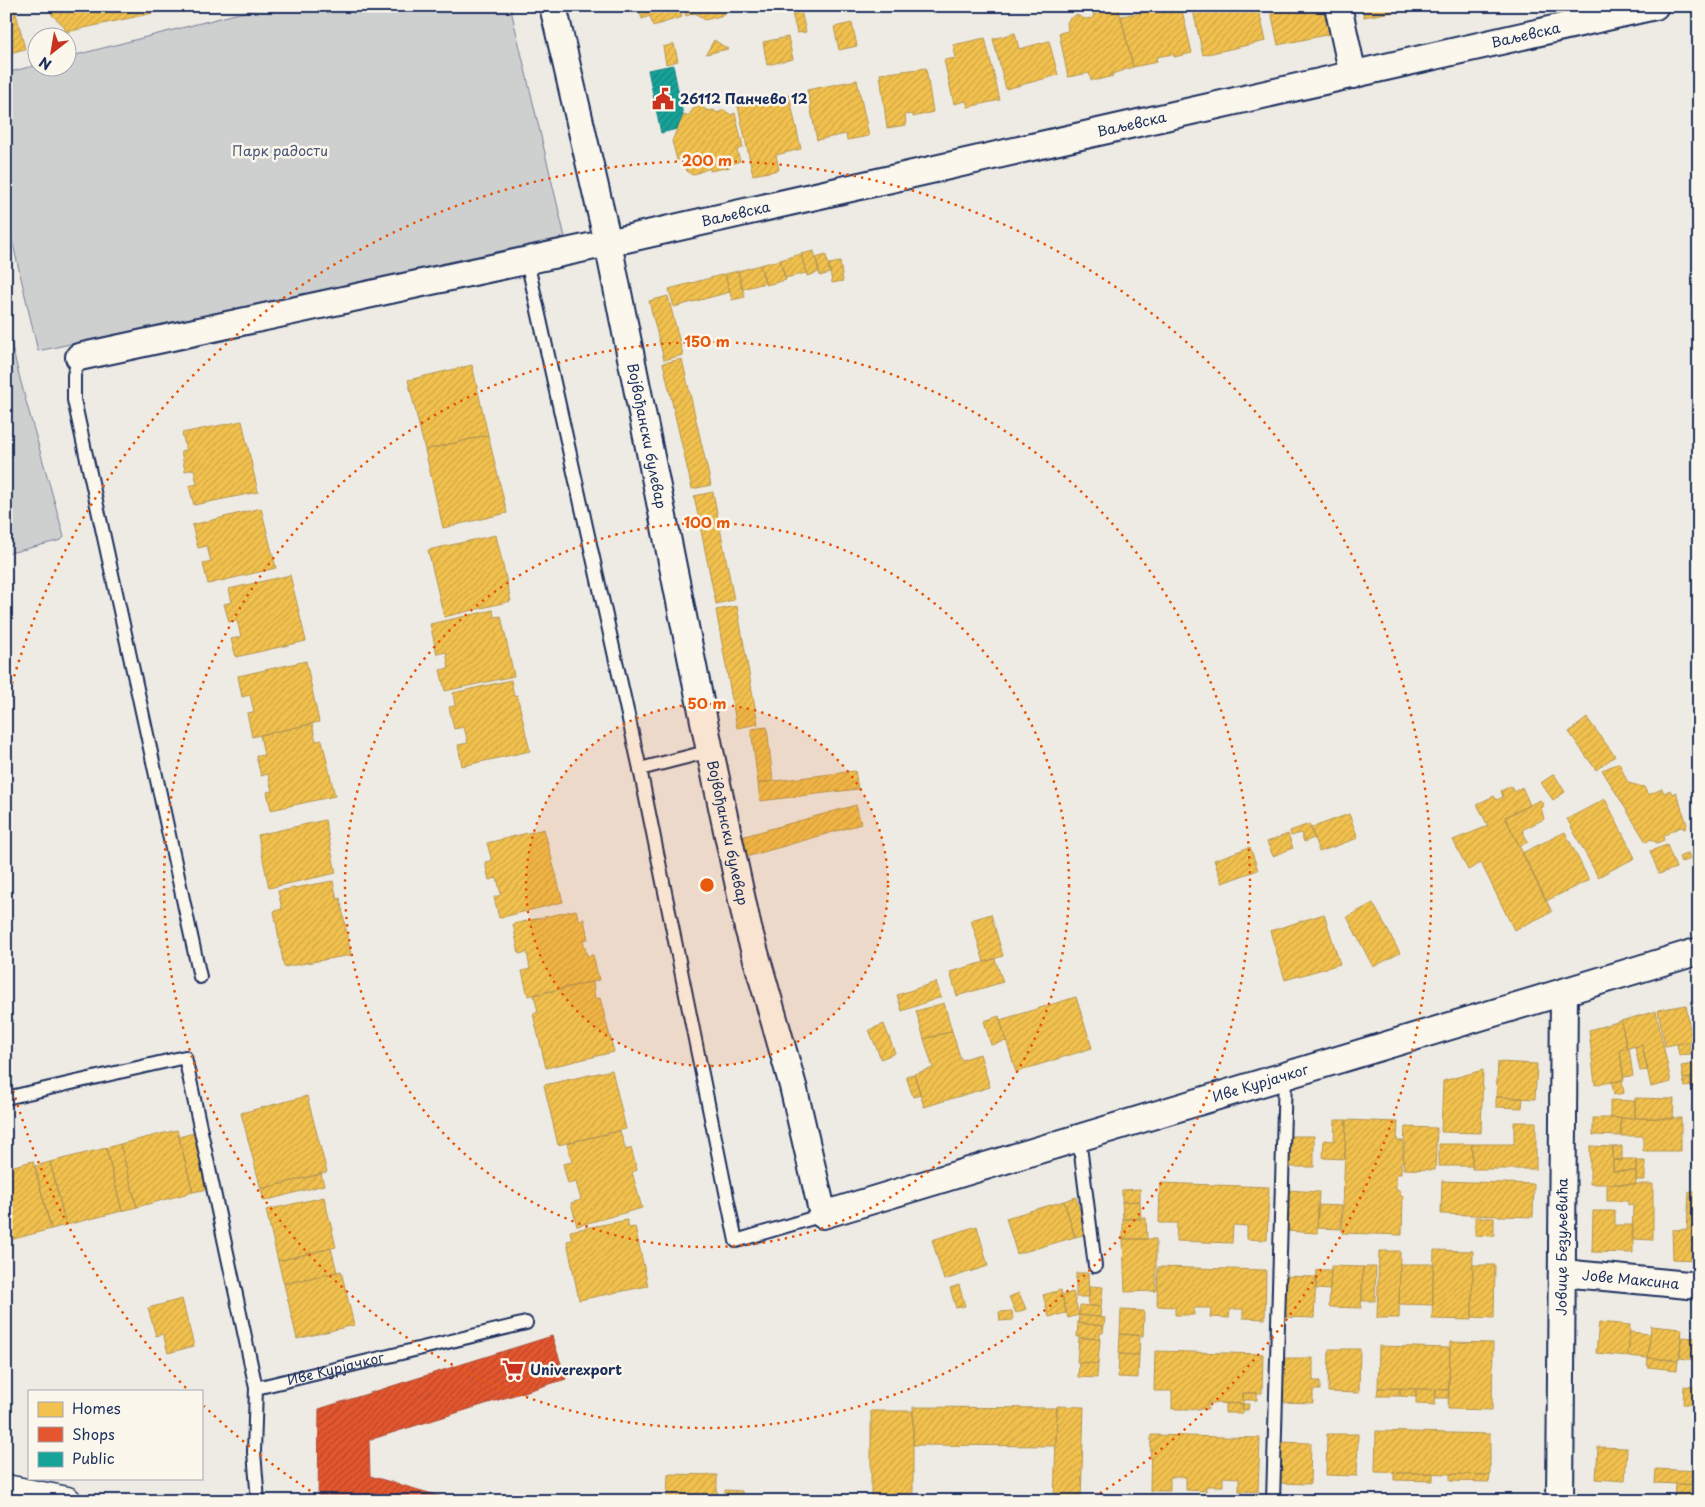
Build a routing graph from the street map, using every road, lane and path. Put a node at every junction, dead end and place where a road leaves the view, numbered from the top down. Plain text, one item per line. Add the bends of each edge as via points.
1 (553, 6) edge
2 (1338, 6) edge
3 (1655, 6) edge
4 (1353, 75) junction
5 (608, 243) junction
6 (527, 261) junction
7 (79, 357) joint
8 (710, 751) junction
9 (640, 769) junction
10 (1699, 951) edge
11 (200, 977) dead end
12 (1564, 993) junction
13 (1285, 1076) junction
14 (6, 1098) edge
15 (1079, 1138) junction
16 (823, 1215) junction
17 (1095, 1266) dead end
18 (1562, 1273) junction
19 (1699, 1286) edge
20 (526, 1324) dead end
21 (256, 1388) junction
22 (6, 1489) edge
23 (67, 1501) edge
24 (258, 1501) edge
25 (1273, 1501) edge
26 (1560, 1501) edge

1 - 5 street, Војвођански булевар
2 - 4 street
3 - 4 street, Ваљевска
4 - 5 street, Ваљевска
5 - 6 street, Ваљевска
5 - 8 street, Војвођански булевар
6 - 7 street, Ваљевска
6 - 9 lane
7 - 11 lane via 74,375 74,400
8 - 9 lane
8 - 16 street, Војвођански булевар via 748,928 793,1086
9 - 16 lane via 736,1242
10 - 12 street, Иве Курјачког
12 - 13 street, Иве Курјачког
12 - 18 street, Јовице Безуљевића
13 - 15 street, Иве Курјачког
13 - 25 lane
14 - 21 lane via 185,1057
15 - 16 street, Иве Курјачког
15 - 17 lane
18 - 19 street, Јове Максина
18 - 26 street, Јовице Безуљевића
20 - 21 lane, Иве Курјачког
21 - 24 lane via 254,1452
22 - 23 main road

